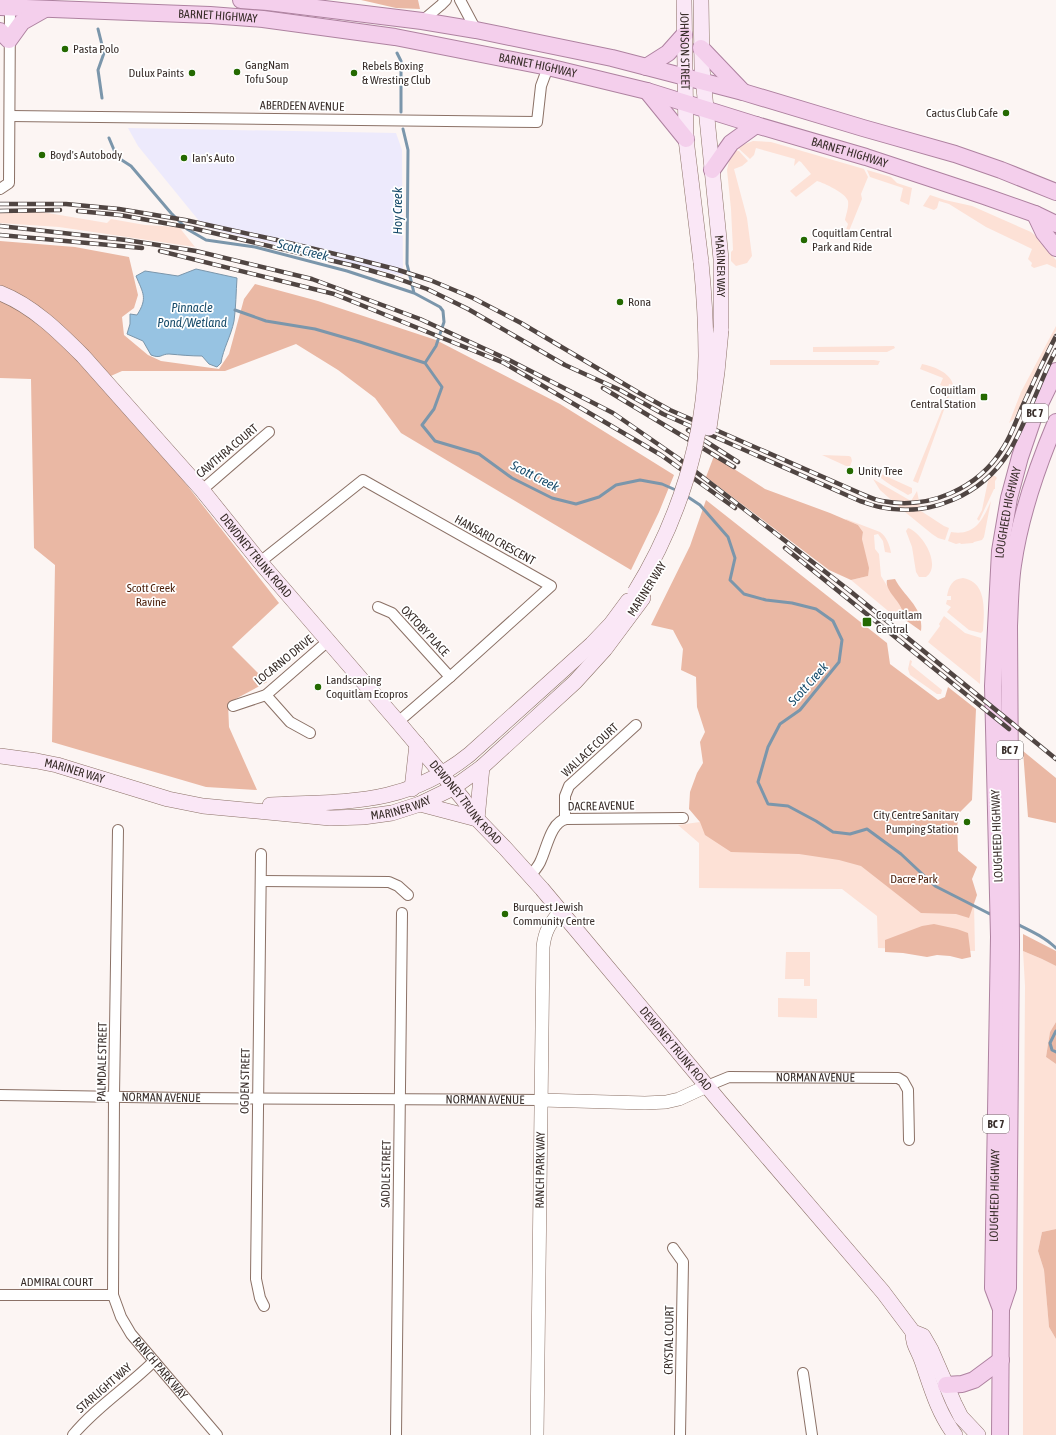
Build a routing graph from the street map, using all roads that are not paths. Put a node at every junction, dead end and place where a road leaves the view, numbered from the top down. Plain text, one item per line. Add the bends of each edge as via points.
1 (241, 0) edge
2 (446, 0) edge
3 (460, 0) edge
4 (684, 0) edge
5 (700, 0) edge
6 (6, 5) edge
7 (47, 8) junction
8 (422, 21) junction
9 (476, 30) junction
10 (684, 35) junction
11 (5, 36) edge
12 (701, 48) junction
13 (548, 66) junction
14 (646, 67) junction
15 (685, 77) junction
16 (703, 82) junction
17 (647, 91) junction
18 (742, 92) junction
19 (685, 102) junction
20 (706, 109) junction
21 (10, 116) junction
22 (756, 125) junction
23 (686, 139) junction
24 (712, 170) junction
25 (0, 189) edge
26 (1056, 192) edge
27 (1035, 214) junction
28 (1056, 224) edge
29 (1056, 248) edge
30 (0, 294) edge
31 (1056, 371) edge
32 (1056, 422) edge
33 (269, 432) dead end
34 (202, 490) junction
35 (260, 562) junction
36 (639, 595) junction
37 (378, 607) dead end
38 (328, 641) junction
39 (450, 677) junction
40 (266, 695) junction
41 (233, 706) dead end
42 (398, 722) junction
43 (636, 726) dead end
44 (310, 732) dead end
45 (416, 744) junction
46 (0, 756) edge
47 (482, 767) junction
48 (442, 774) junction
49 (412, 788) junction
50 (453, 788) junction
51 (420, 804) junction
52 (217, 808) junction
53 (683, 818) dead end
54 (477, 819) junction
55 (565, 819) junction
56 (118, 830) dead end
57 (261, 854) dead end
58 (530, 876) junction
59 (262, 881) junction
60 (408, 895) dead end
61 (1005, 910) junction
62 (560, 911) junction
63 (402, 913) dead end
64 (707, 1086) junction
65 (0, 1095) edge
66 (114, 1096) junction
67 (258, 1098) junction
68 (400, 1099) junction
69 (541, 1100) junction
70 (909, 1140) dead end
71 (673, 1248) dead end
72 (0, 1295) edge
73 (113, 1295) junction
74 (264, 1306) dead end
75 (913, 1332) junction
76 (1001, 1360) junction
77 (154, 1361) junction
78 (803, 1373) dead end
79 (946, 1385) junction
80 (950, 1433) edge
81 (72, 1435) edge
82 (217, 1435) edge
83 (396, 1435) edge
84 (537, 1435) edge
85 (680, 1435) edge
86 (812, 1435) edge
87 (978, 1435) edge
88 (1000, 1435) edge

1 - 8 main road, BARNET HIGHWAY
2 - 8 street
3 - 9 street
4 - 10 main road, JOHNSON STREET
5 - 12 main road, JOHNSON STREET
6 - 7 main road, BARNET HIGHWAY
6 - 11 street
7 - 11 main road via 22,22
7 - 13 main road, BARNET HIGHWAY via 263,18 395,37
8 - 9 main road, BARNET HIGHWAY
9 - 14 main road, BARNET HIGHWAY
10 - 14 main road via 668,53
10 - 15 main road, JOHNSON STREET
11 - 21 street
12 - 16 main road, JOHNSON STREET
12 - 18 main road
13 - 17 main road, BARNET HIGHWAY
13 - 21 street, ABERDEEN AVENUE via 541,86 537,122
14 - 15 main road, BARNET HIGHWAY
15 - 16 main road, BARNET HIGHWAY
15 - 19 main road, JOHNSON STREET
16 - 18 main road, BARNET HIGHWAY
16 - 20 main road, MARINER WAY
17 - 19 main road, BARNET HIGHWAY
17 - 23 main road
18 - 26 main road, BARNET HIGHWAY via 955,154
19 - 20 main road, BARNET HIGHWAY
19 - 23 main road, MARINER WAY
20 - 22 main road, BARNET HIGHWAY
20 - 24 main road, MARINER WAY
21 - 25 street via 9,183
22 - 24 main road via 731,143
22 - 27 main road, BARNET HIGHWAY via 906,169
23 - 36 main road, MARINER WAY, bridge via 706,320 702,407 685,483 672,520
24 - 36 main road, MARINER WAY, bridge via 721,259 721,330 710,423 683,519 667,555
27 - 28 main road, BARNET HIGHWAY
27 - 29 main road via 1044,233
30 - 34 main road, DEWDNEY TRUNK ROAD via 15,300 63,336
31 - 61 main road, LOUGHEED HIGHWAY / BC 7 via 1034,416 1020,457 1009,498 1000,551 993,686
32 - 61 main road, LOUGHEED HIGHWAY / BC 7 via 1025,509 1016,546 1011,588
33 - 34 street, CAWTHRA COURT
34 - 35 main road, DEWDNEY TRUNK ROAD
35 - 38 main road, DEWDNEY TRUNK ROAD
35 - 39 street, HANSARD CRESCENT via 363,480 551,586
36 - 47 main road, MARINER WAY via 605,649 575,682
36 - 48 main road, MARINER WAY via 592,644 470,754
37 - 39 street, OXTOBY PLACE via 392,613
38 - 40 street, LOCARNO DRIVE
38 - 42 main road, DEWDNEY TRUNK ROAD
39 - 42 street, HANSARD CRESCENT
40 - 41 street, LOCARNO DRIVE
40 - 44 street via 290,722
42 - 45 main road, DEWDNEY TRUNK ROAD
43 - 55 street, WALLACE COURT via 569,786 565,796
45 - 48 main road, DEWDNEY TRUNK ROAD
45 - 49 main road
46 - 52 main road, MARINER WAY via 38,761 168,799
47 - 50 main road, MARINER WAY
47 - 54 main road
48 - 49 main road, MARINER WAY
48 - 50 main road, DEWDNEY TRUNK ROAD
49 - 52 main road, MARINER WAY via 364,800
50 - 51 main road, MARINER WAY
50 - 54 main road, DEWDNEY TRUNK ROAD
51 - 52 main road, MARINER WAY via 392,813 352,818
51 - 54 main road
53 - 55 street, DACRE AVENUE
54 - 58 main road, DEWDNEY TRUNK ROAD
55 - 58 street, DACRE AVENUE via 554,828 541,861
56 - 66 street, PALMDALE STREET
57 - 59 street, OGDEN STREET
58 - 62 main road, DEWDNEY TRUNK ROAD
59 - 60 street via 387,882 398,886
59 - 67 street, OGDEN STREET
61 - 76 main road, LOUGHEED HIGHWAY / BC 7 via 993,1288 1001,1309
62 - 64 main road, DEWDNEY TRUNK ROAD
62 - 69 street, RANCH PARK WAY via 544,935
63 - 68 street, SADDLE STREET
64 - 69 street, NORMAN AVENUE via 666,1102
64 - 70 street, NORMAN AVENUE via 729,1077 898,1078 908,1090
64 - 75 main road, DEWDNEY TRUNK ROAD via 883,1292
65 - 66 street, NORMAN AVENUE
66 - 67 street, NORMAN AVENUE
66 - 73 street, PALMDALE STREET
67 - 68 street, NORMAN AVENUE
67 - 74 street, OGDEN STREET via 256,1279
68 - 69 street, NORMAN AVENUE
68 - 83 street, SADDLE STREET
69 - 84 street, RANCH PARK WAY
71 - 85 street, CRYSTAL COURT via 683,1262
72 - 73 street, ADMIRAL COURT
73 - 77 street, RANCH PARK WAY via 125,1325
75 - 79 main road, DEWDNEY TRUNK ROAD via 926,1340
75 - 80 main road, DEWDNEY TRUNK ROAD via 913,1342
76 - 79 main road via 974,1380
76 - 88 main road, LOUGHEED HIGHWAY / BC 7
77 - 81 street, STARLIGHT WAY
77 - 82 street, RANCH PARK WAY
78 - 86 street
79 - 87 main road, DEWDNEY TRUNK ROAD via 962,1416

